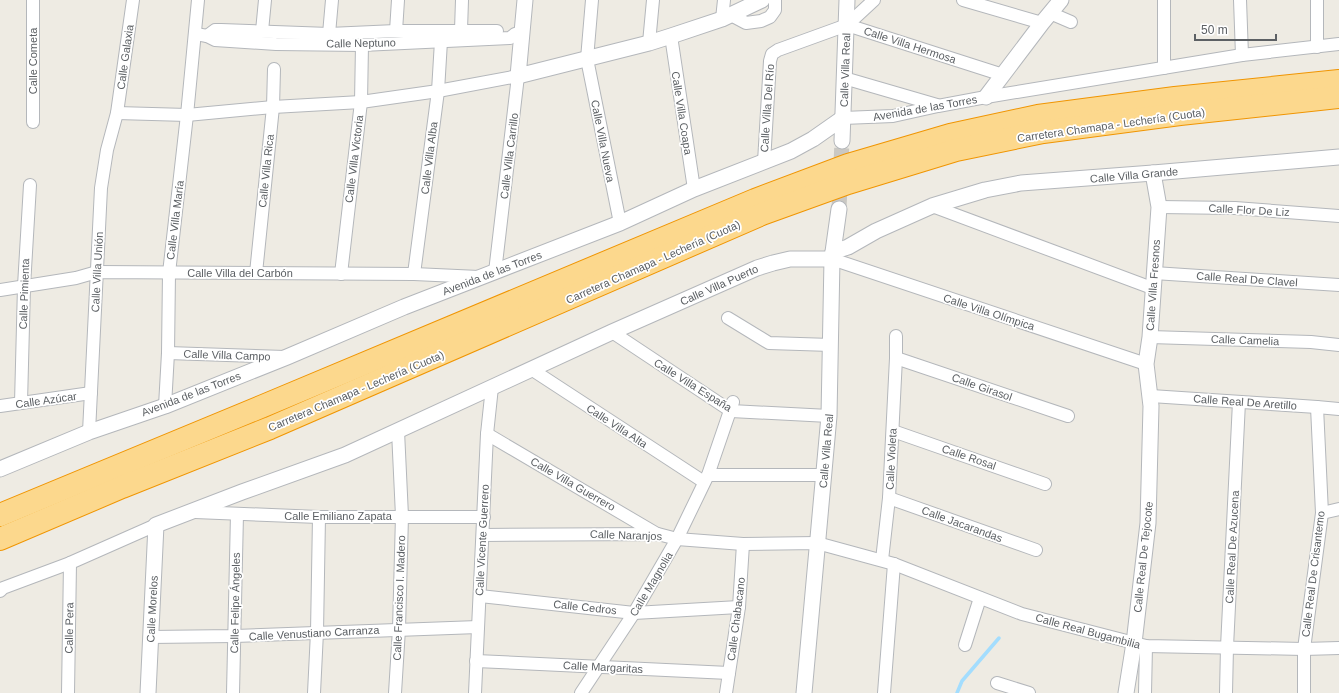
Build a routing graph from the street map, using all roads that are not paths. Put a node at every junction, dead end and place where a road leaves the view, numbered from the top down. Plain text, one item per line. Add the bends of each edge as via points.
1 (33, 0) edge
2 (133, 0) edge
3 (198, 0) edge
4 (265, 0) edge
5 (332, 0) edge
6 (398, 0) edge
7 (462, 0) edge
8 (525, 0) edge
9 (592, 0) edge
10 (652, 0) edge
11 (724, 0) edge
12 (762, 0) edge
13 (775, 0) edge
14 (847, 0) edge
15 (874, 0) edge
16 (963, 0) edge
17 (1061, 0) edge
18 (1164, 0) edge
19 (1240, 0) edge
20 (1317, 0) edge
21 (727, 17) junction
22 (1046, 18) junction
23 (1071, 22) dead end
24 (847, 25) junction
25 (461, 30) junction
26 (262, 31) junction
27 (396, 31) junction
28 (329, 34) junction
29 (201, 35) junction
30 (520, 36) junction
31 (671, 36) junction
32 (441, 41) junction
33 (649, 43) junction
34 (1339, 44) edge
35 (362, 45) junction
36 (1317, 47) junction
37 (1242, 55) junction
38 (587, 59) junction
39 (1164, 68) junction
40 (274, 69) dead end
41 (1003, 75) junction
42 (518, 76) junction
43 (844, 78) junction
44 (1339, 81) edge
45 (438, 91) junction
46 (986, 97) junction
47 (1339, 97) edge
48 (361, 102) junction
49 (938, 106) junction
50 (273, 107) junction
51 (117, 113) junction
52 (187, 115) junction
53 (843, 118) junction
54 (34, 122) dead end
55 (842, 141) tunnel mouth
56 (1339, 157) edge
57 (764, 162) junction
58 (1153, 174) junction
59 (30, 185) dead end
60 (694, 189) junction
61 (932, 206) junction
62 (1159, 207) junction
63 (839, 209) tunnel mouth
64 (1339, 216) edge
65 (620, 223) junction
66 (833, 256) junction
67 (97, 272) junction
68 (495, 272) junction
69 (169, 273) junction
70 (256, 273) junction
71 (1154, 273) junction
72 (341, 274) junction
73 (414, 274) junction
74 (481, 277) junction
75 (1339, 285) edge
76 (24, 286) junction
77 (1152, 288) junction
78 (0, 290) edge
79 (728, 318) dead end
80 (612, 332) junction
81 (896, 336) dead end
82 (1150, 337) junction
83 (831, 345) junction
84 (1339, 345) edge
85 (168, 353) junction
86 (287, 357) junction
87 (896, 358) junction
88 (1146, 364) junction
89 (531, 369) junction
90 (492, 387) junction
91 (91, 393) junction
92 (1151, 396) junction
93 (1239, 402) junction
94 (21, 403) junction
95 (0, 406) edge
96 (165, 406) junction
97 (732, 407) junction
98 (1317, 407) junction
99 (1339, 410) edge
100 (829, 416) junction
101 (1068, 416) dead end
102 (398, 430) junction
103 (892, 431) junction
104 (89, 432) junction
105 (487, 434) junction
106 (0, 469) edge
107 (824, 475) junction
108 (706, 478) junction
109 (1045, 484) dead end
110 (889, 498) junction
111 (1339, 509) edge
112 (192, 511) junction
113 (1322, 513) junction
114 (238, 514) junction
115 (0, 515) edge
116 (402, 516) junction
117 (484, 517) junction
118 (319, 518) junction
119 (156, 525) junction
120 (483, 534) junction
121 (658, 534) junction
122 (0, 539) edge
123 (677, 539) junction
124 (817, 543) junction
125 (743, 544) junction
126 (1036, 550) dead end
127 (888, 562) junction
128 (70, 563) junction
129 (0, 591) edge
130 (480, 596) junction
131 (980, 598) junction
132 (739, 607) junction
133 (634, 612) junction
134 (478, 626) junction
135 (399, 629) junction
136 (317, 632) junction
137 (235, 636) junction
138 (150, 637) junction
139 (1140, 644) junction
140 (965, 645) dead end
141 (1226, 647) junction
142 (1339, 648) edge
143 (1304, 649) junction
144 (476, 661) junction
145 (598, 667) junction
146 (729, 673) junction
147 (997, 683) dead end
148 (68, 693) edge
149 (148, 693) edge
150 (233, 693) edge
151 (314, 693) edge
152 (395, 693) edge
153 (475, 693) edge
154 (581, 693) edge
155 (726, 693) edge
156 (804, 693) edge
157 (884, 693) edge
158 (1029, 693) edge
159 (1126, 693) edge
160 (1145, 693) edge
161 (1226, 693) edge
162 (1304, 693) edge

1 - 54 street, Calle Cometa
2 - 51 street, Calle Galaxia
3 - 29 street, Calle Villa María
4 - 26 street
5 - 28 street
6 - 27 street
7 - 25 street
8 - 30 street, Calle Villa Carrillo
9 - 38 street, Calle Villa Nueva
10 - 33 street
11 - 21 street
12 - 21 street
13 - 21 street via 775,10 761,21 746,23
14 - 24 street, Calle Villa Real
15 - 24 street
16 - 22 street
17 - 22 street, Avenida de las Torres
18 - 39 street
19 - 37 street
20 - 36 street
21 - 31 street
22 - 23 street
22 - 41 street, Avenida de las Torres
24 - 41 street, Calle Villa Hermosa
24 - 43 street, Calle Villa Real
24 - 57 street, Calle Villa Del Río via 772,54
25 - 27 street, Calle Neptuno
25 - 30 street, Calle Neptuno via 508,31
26 - 28 street, Calle Neptuno
26 - 29 street, Calle Neptuno via 215,30
27 - 28 street, Calle Neptuno
29 - 35 street, Calle Neptuno via 215,40 276,44
29 - 52 street, Calle Villa María
30 - 32 street, Calle Neptuno
30 - 42 street, Calle Villa Carrillo
31 - 33 street
31 - 60 street, Calle Villa Coapa
32 - 35 street, Calle Neptuno
32 - 45 street, Calle Villa Alba
33 - 38 street
34 - 36 street, Avenida de las Torres
35 - 48 street, Calle Villa Victoria
36 - 37 street, Avenida de las Torres
37 - 39 street, Avenida de las Torres
38 - 42 street
38 - 65 street, Calle Villa Nueva
39 - 46 street, Avenida de las Torres
40 - 50 street, Calle Villa Rica
41 - 46 street, Avenida de las Torres
42 - 45 street
42 - 68 street, Calle Villa Carrillo
43 - 49 street
43 - 53 street, Calle Villa Real
44 - 115 highway, Carretera Chamapa - Lechería (Cuota) via 1175,98 1038,116 950,135 848,165 755,200
45 - 48 street
45 - 73 street, Calle Villa Alba
46 - 49 street, Avenida de las Torres
47 - 122 highway, Carretera Chamapa - Lechería (Cuota) via 1043,132 956,150 848,182 762,214 270,428
48 - 50 street
48 - 72 street, Calle Villa Victoria
49 - 53 street, Avenida de las Torres via 893,116
50 - 52 street
50 - 70 street, Calle Villa Rica
51 - 52 street
51 - 67 street, Calle Villa Unión via 107,150 101,188
52 - 69 street, Calle Villa María
53 - 55 street, Calle Villa Real
53 - 57 street, Avenida de las Torres via 813,139
56 - 58 street, Calle Villa Grande
57 - 60 street, Avenida de las Torres
58 - 61 street, Calle Villa Grande via 1021,183 985,190
58 - 62 street, Calle Villa Fresnos
59 - 76 street, Calle Pimienta
60 - 65 street, Avenida de las Torres
61 - 66 street, Calle Villa Grande via 876,231
61 - 77 street
62 - 64 street, Calle Flor De Liz via 1235,208
62 - 71 street, Calle Villa Fresnos
63 - 66 street, Calle Villa Real
65 - 68 street, Avenida de las Torres
66 - 80 street, Calle Villa Puerto via 790,259 757,268
66 - 83 street, Calle Villa Real
66 - 88 street, Calle Villa Olímpica
67 - 69 street, Calle Villa del Carbón
67 - 76 street, Calle Villa del Carbón
67 - 91 street, Calle Villa Unión
68 - 74 street, Avenida de las Torres
69 - 70 street, Calle Villa del Carbón
69 - 85 street, Calle Villa María
70 - 72 street, Calle Villa del Carbón
71 - 75 street, Calle Real De Clavel
71 - 77 street, Calle Villa Fresnos
72 - 73 street, Calle Villa del Carbón
73 - 74 street, Calle Villa del Carbón
74 - 86 street, Avenida de las Torres
76 - 78 street, Calle Villa del Carbón
76 - 94 street, Calle Pimienta
77 - 82 street, Calle Villa Fresnos
79 - 83 street via 769,343
80 - 89 street, Calle Villa Puerto
80 - 97 street, Calle Villa España
81 - 87 street, Calle Violeta
82 - 84 street, Calle Camelia
82 - 88 street, Calle Villa Fresnos
83 - 100 street, Calle Villa Real
85 - 86 street, Calle Villa Campo
85 - 96 street, Calle Villa María
86 - 96 street, Avenida de las Torres
87 - 101 street, Calle Girasol
87 - 103 street, Calle Violeta
88 - 92 street, Calle Villa Fresnos
89 - 90 street, Calle Villa Puerto
89 - 108 street, Calle Villa Alta
90 - 102 street, Calle Villa Puerto
90 - 105 street, Calle Vicente Guerrero
91 - 94 street, Calle Azúcar
91 - 104 street, Calle Villa Unión
92 - 93 street, Calle Real De Aretillo
92 - 139 street, Calle Real De Tejocote via 1148,523
93 - 98 street, Calle Real De Aretillo
93 - 141 street, Calle Real De Azucena
94 - 95 street, Calle Azúcar
96 - 104 street, Avenida de las Torres
97 - 100 street, Calle Villa España
97 - 108 street, Calle Magnolia
98 - 99 street, Calle Real De Aretillo
98 - 113 street, Calle Real De Crisantemo
100 - 107 street, Calle Villa Real
102 - 112 street via 344,455
102 - 116 street, Calle Francisco I. Madero
103 - 109 street, Calle Rosal
103 - 110 street, Calle Violeta
104 - 106 street, Avenida de las Torres
105 - 117 street, Calle Vicente Guerrero
105 - 121 street, Calle Villa Guerrero
107 - 108 street
107 - 124 street, Calle Villa Real
108 - 123 street, Calle Magnolia
110 - 126 street, Calle Jacarandas
110 - 127 street, Calle Violeta
111 - 113 street
112 - 114 street, Calle Emiliano Zapata
112 - 119 street
113 - 143 street, Calle Real De Crisantemo
114 - 118 street, Calle Emiliano Zapata
114 - 137 street, Calle Felipe Ángeles
116 - 117 street, Calle Emiliano Zapata
116 - 118 street, Calle Emiliano Zapata
116 - 135 street, Calle Francisco I. Madero
117 - 120 street, Calle Vicente Guerrero
118 - 136 street
119 - 128 street
119 - 138 street, Calle Morelos
120 - 121 street, Calle Naranjos
120 - 130 street, Calle Vicente Guerrero
121 - 123 street, Calle Naranjos
123 - 125 street, Calle Naranjos
123 - 133 street, Calle Magnolia
124 - 125 street, Calle Naranjos
124 - 127 street, Calle Naranjos
124 - 156 street, Calle Villa Real
125 - 132 street, Calle Chabacano
127 - 131 street, Calle Real Bugambilia
127 - 157 street, Calle Violeta
128 - 129 street
128 - 148 street, Calle Pera
130 - 133 street, Calle Cedros
130 - 134 street, Calle Vicente Guerrero
131 - 139 street, Calle Real Bugambilia via 1022,614
131 - 140 street
132 - 133 street, Calle Cedros
132 - 146 street, Calle Chabacano
133 - 145 street, Calle Magnolia
134 - 135 street, Calle Venustiano Carranza
134 - 144 street, Calle Vicente Guerrero
135 - 136 street, Calle Venustiano Carranza
135 - 152 street, Calle Francisco I. Madero
136 - 137 street, Calle Venustiano Carranza
136 - 151 street
137 - 138 street, Calle Venustiano Carranza
137 - 150 street, Calle Felipe Ángeles
138 - 149 street, Calle Morelos
139 - 141 street, Calle Real Bugambilia
139 - 159 street, Calle Real De Tejocote
139 - 160 street
141 - 143 street, Calle Real Bugambilia
141 - 161 street, Calle Real De Azucena
142 - 143 street, Calle Real Bugambilia
143 - 162 street, Calle Real De Crisantemo
144 - 145 street, Calle Margaritas
144 - 153 street, Calle Vicente Guerrero
145 - 146 street, Calle Margaritas
145 - 154 street, Calle Magnolia
146 - 155 street, Calle Chabacano
147 - 158 street

